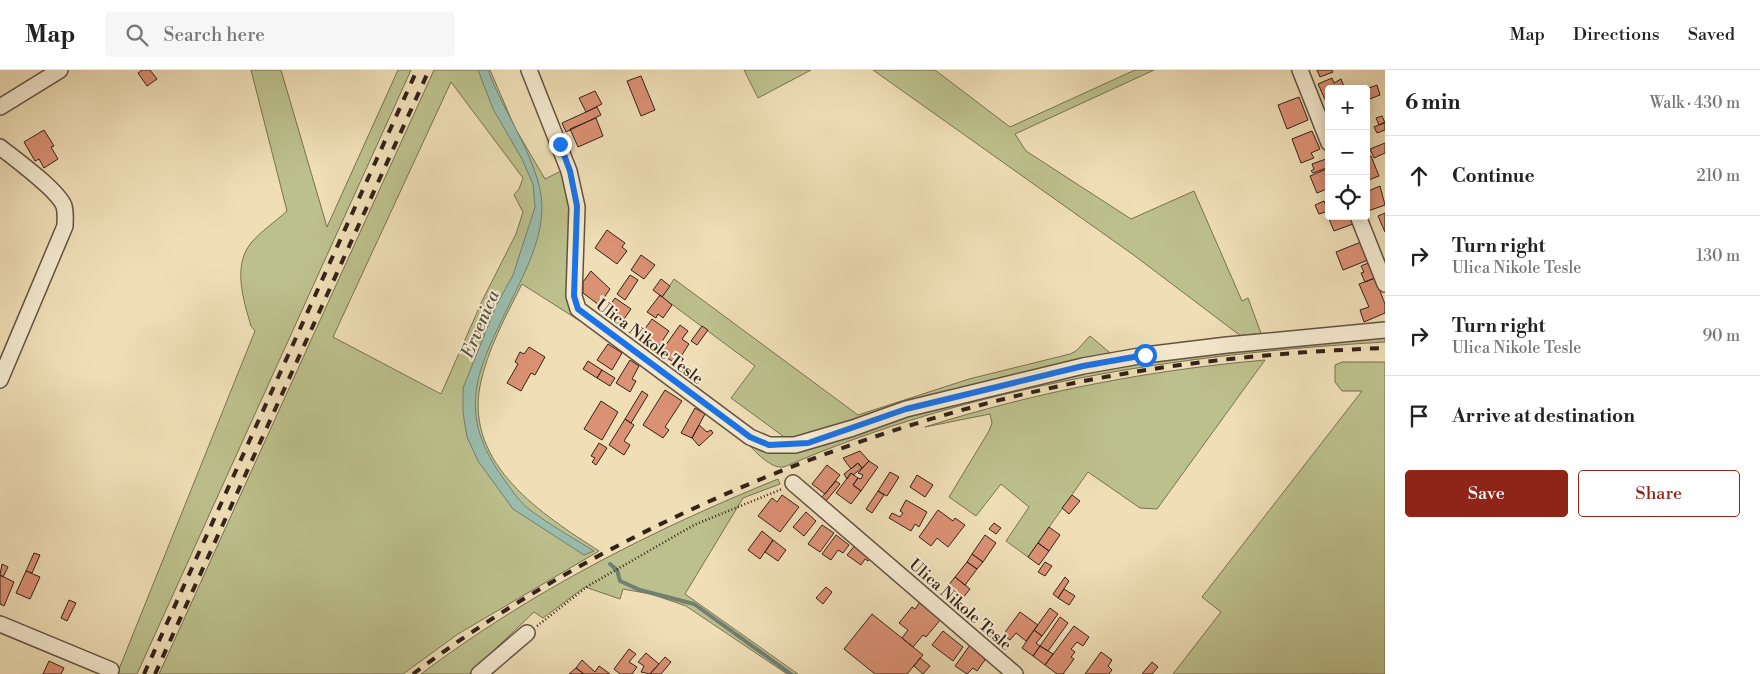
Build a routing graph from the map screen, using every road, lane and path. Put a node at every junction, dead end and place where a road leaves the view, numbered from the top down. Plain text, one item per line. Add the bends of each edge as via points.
1 (60, 70) edge
2 (529, 70) edge
3 (1300, 70) edge
4 (0, 107) edge
5 (1325, 133) edge
6 (0, 147) edge
7 (1360, 220) edge
8 (1385, 284) edge
9 (1385, 330) edge
10 (0, 380) edge
11 (794, 484) joint
12 (0, 624) edge
13 (527, 634) joint
14 (112, 670) dead end
15 (479, 674) edge
16 (1015, 674) edge

1 - 4 street
2 - 9 street, Ulica Nikole Tesle via 570,171 577,206 574,296 578,309 750,437 769,445 808,443 906,409 1083,366 1227,345
3 - 5 street
6 - 10 street via 56,195 63,205 65,226
7 - 8 street
11 - 13 path via 694,525 588,586
11 - 16 street, Ulica Nikole Tesle
12 - 14 street
13 - 15 street

